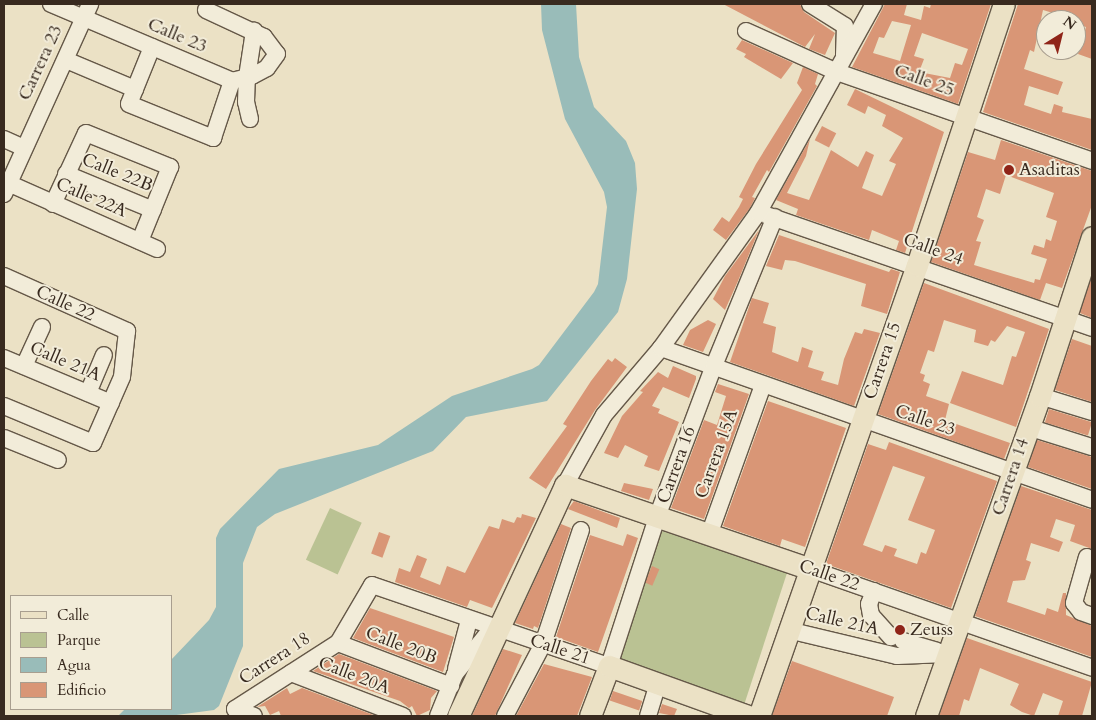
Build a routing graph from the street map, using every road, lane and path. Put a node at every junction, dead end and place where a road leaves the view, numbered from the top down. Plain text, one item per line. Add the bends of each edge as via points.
1 (52, 4) edge
2 (810, 4) edge
3 (874, 4) edge
4 (1004, 4) edge
5 (206, 10) dead end
6 (87, 11) edge
7 (254, 31) junction
8 (746, 31) dead end
9 (152, 47) junction
10 (66, 60) junction
11 (841, 66) junction
12 (239, 79) junction
13 (135, 89) junction
14 (967, 118) junction
15 (250, 119) dead end
16 (4, 139) edge
17 (24, 148) junction
18 (1092, 161) edge
19 (66, 174) junction
20 (6, 188) edge
21 (53, 204) junction
22 (153, 210) junction
23 (758, 213) junction
24 (775, 218) junction
25 (1092, 237) edge
26 (140, 241) junction
27 (157, 249) dead end
28 (917, 265) junction
29 (4, 276) edge
30 (1066, 320) junction
31 (42, 327) dead end
32 (1092, 328) edge
33 (661, 348) junction
34 (104, 355) dead end
35 (4, 358) edge
36 (24, 366) junction
37 (713, 368) junction
38 (763, 385) junction
39 (88, 393) junction
40 (1040, 396) junction
41 (111, 403) junction
42 (4, 406) edge
43 (1092, 412) edge
44 (862, 420) junction
45 (1028, 427) junction
46 (4, 438) edge
47 (1092, 447) edge
48 (58, 460) dead end
49 (1013, 473) junction
50 (560, 493) junction
51 (1092, 500) edge
52 (657, 517) junction
53 (581, 530) dead end
54 (710, 535) junction
55 (1087, 557) dead end
56 (810, 570) junction
57 (874, 592) junction
58 (1092, 616) edge
59 (469, 620) junction
60 (959, 621) junction
61 (495, 629) junction
62 (788, 630) junction
63 (338, 643) junction
64 (543, 644) junction
65 (946, 654) junction
66 (609, 666) junction
67 (1092, 668) edge
68 (291, 673) junction
69 (453, 680) junction
70 (658, 684) junction
71 (234, 713) edge
72 (254, 716) edge
73 (403, 716) edge
74 (438, 716) edge
75 (458, 716) edge
76 (505, 716) edge
77 (590, 716) edge
78 (648, 716) edge
79 (748, 716) edge
80 (759, 716) edge
81 (926, 716) edge

1 - 6 street, Calle 23
2 - 11 street via 845,26
3 - 11 street
4 - 14 main road, Carrera 15
5 - 7 street
6 - 9 street, Calle 23
6 - 10 street, Carrera 23
7 - 12 street
7 - 12 street via 264,37 277,54 267,68
8 - 11 street, Calle 25
9 - 12 street, Calle 23
9 - 13 street
10 - 13 street
10 - 17 street, Carrera 23
11 - 14 street, Calle 25
11 - 23 street
12 - 13 street via 213,138 129,104
12 - 15 street
14 - 18 street, Calle 25
14 - 28 main road, Carrera 15
16 - 17 street
17 - 20 street, Carrera 23
19 - 21 street
19 - 22 street, Calle 22B
19 - 22 street via 86,133 170,167
20 - 21 street, Calle 22A
21 - 26 street, Calle 22A
22 - 26 street
23 - 24 street, Calle 24
23 - 33 street
24 - 28 street, Calle 24
24 - 37 street, Carrera 16
25 - 30 main road, Carrera 14
26 - 27 street, Calle 22A
28 - 30 street, Calle 24
28 - 44 main road, Carrera 15
29 - 41 street, Calle 22 via 127,331 122,377
30 - 32 street, Calle 24
30 - 40 main road, Carrera 14
31 - 36 street
33 - 37 street, Calle 23
33 - 50 street via 604,415
34 - 39 street
35 - 36 street, Calle 21A
36 - 39 street, Calle 21A
37 - 38 street, Calle 23
37 - 52 street, Carrera 16
38 - 44 street, Calle 23
38 - 54 street, Carrera 15A
39 - 41 street, Calle 21A
40 - 43 street
40 - 45 main road, Carrera 14
41 - 42 street via 94,443
44 - 49 street, Calle 23
44 - 56 main road, Carrera 15
45 - 47 street
45 - 49 main road, Carrera 14
46 - 48 street
49 - 51 street, Calle 23
49 - 60 main road, Carrera 14
50 - 52 main road, Calle 22
50 - 61 main road
52 - 54 main road, Calle 22
52 - 66 street, Carrera 16
53 - 64 street
54 - 56 main road, Calle 22
55 - 58 street via 1074,603 1081,612
56 - 57 street, Calle 22
56 - 62 main road, Carrera 15
57 - 60 street, Calle 22
57 - 65 street via 871,615 897,639
59 - 61 street, Calle 21
59 - 63 street, Calle 21 via 372,585
59 - 69 street
60 - 65 main road, Carrera 14
60 - 67 street, Calle 22
61 - 64 street, Calle 21
61 - 69 street
61 - 75 main road
62 - 65 street, Calle 21A via 897,656
62 - 80 main road, Carrera 15
63 - 68 street, Carrera 18
63 - 69 street, Calle 20B
64 - 66 street, Calle 21
64 - 76 street
65 - 81 main road, Carrera 14
66 - 70 main road, Calle 21
66 - 77 main road, Carrera 16
68 - 71 street, Carrera 18
68 - 73 street, Calle 20A
69 - 74 street
70 - 78 street
70 - 79 main road, Calle 21
71 - 72 street

